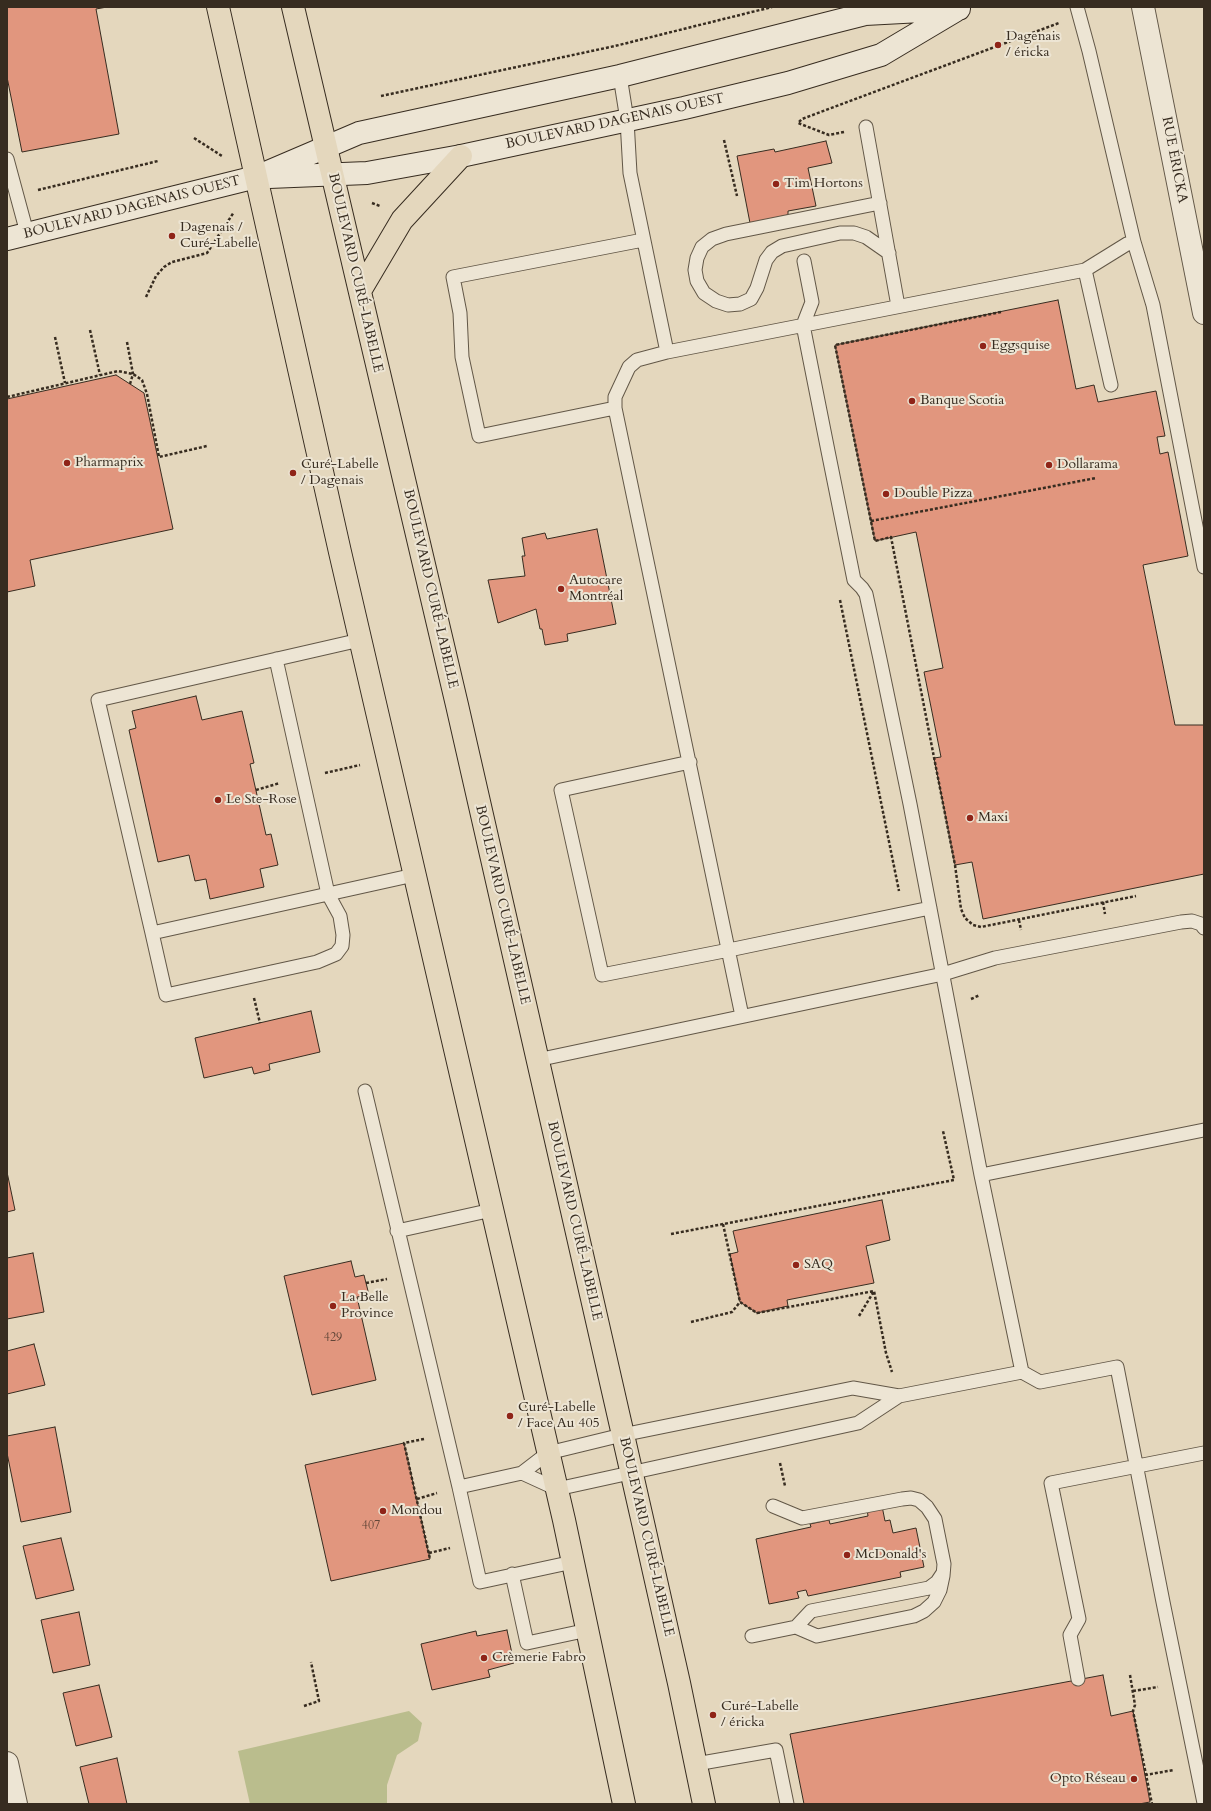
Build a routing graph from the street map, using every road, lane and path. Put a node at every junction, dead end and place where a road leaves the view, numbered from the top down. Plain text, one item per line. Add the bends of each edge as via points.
1 (218, 7) edge
2 (293, 7) edge
3 (772, 7) edge
4 (1143, 7) edge
5 (960, 8) edge
6 (1078, 11) edge
7 (620, 76) junction
8 (381, 96) dead end
9 (627, 120) junction
10 (866, 128) dead end
11 (829, 135) dead end
12 (724, 140) dead end
13 (326, 147) junction
14 (461, 156) junction
15 (7, 159) edge
16 (158, 161) dead end
17 (332, 174) junction
18 (256, 177) junction
19 (16, 196) junction
20 (738, 196) dead end
21 (880, 204) junction
22 (17, 236) edge
23 (217, 240) dead end
24 (644, 240) junction
25 (1134, 242) junction
26 (889, 253) junction
27 (804, 261) dead end
28 (1085, 270) junction
29 (360, 291) junction
30 (146, 297) dead end
31 (898, 306) junction
32 (1004, 311) dead end
33 (1204, 314) edge
34 (803, 325) junction
35 (90, 330) dead end
36 (55, 337) dead end
37 (127, 342) dead end
38 (667, 352) junction
39 (133, 374) junction
40 (100, 375) junction
41 (65, 383) junction
42 (130, 384) dead end
43 (1111, 385) dead end
44 (7, 397) edge
45 (615, 408) junction
46 (207, 446) dead end
47 (1096, 478) dead end
48 (871, 521) junction
49 (1204, 567) edge
50 (840, 598) dead end
51 (360, 640) junction
52 (276, 659) junction
53 (690, 762) junction
54 (360, 765) dead end
55 (318, 774) dead end
56 (284, 782) dead end
57 (256, 790) dead end
58 (414, 875) junction
59 (328, 894) junction
60 (1136, 896) dead end
61 (930, 908) junction
62 (904, 913) junction
63 (1204, 928) edge
64 (152, 933) junction
65 (729, 950) junction
66 (943, 974) junction
67 (252, 992) dead end
68 (742, 1016) junction
69 (260, 1023) dead end
70 (538, 1060) junction
71 (365, 1091) dead end
72 (1204, 1130) edge
73 (943, 1131) dead end
74 (981, 1175) junction
75 (492, 1210) junction
76 (723, 1224) junction
77 (397, 1231) junction
78 (671, 1234) dead end
79 (874, 1291) junction
80 (740, 1302) junction
81 (859, 1316) dead end
82 (691, 1322) dead end
83 (886, 1353) dead end
84 (1022, 1372) junction
85 (899, 1396) junction
86 (622, 1435) junction
87 (404, 1443) dead end
88 (548, 1453) junction
89 (1204, 1453) edge
90 (780, 1460) dead end
91 (1136, 1467) junction
92 (632, 1472) junction
93 (522, 1473) junction
94 (459, 1487) junction
95 (778, 1488) dead end
96 (557, 1489) junction
97 (773, 1506) dead end
98 (430, 1559) dead end
99 (573, 1562) junction
100 (944, 1572) junction
101 (512, 1574) junction
102 (796, 1627) junction
103 (588, 1630) junction
104 (752, 1636) dead end
105 (311, 1662) dead end
106 (1130, 1675) dead end
107 (1078, 1679) dead end
108 (304, 1706) dead end
109 (7, 1763) edge
110 (696, 1764) junction
111 (1197, 1766) junction
112 (1145, 1775) junction
113 (1204, 1803) edge
114 (16, 1804) edge
115 (624, 1804) edge
116 (704, 1804) edge
117 (787, 1804) edge
118 (1152, 1804) edge

1 - 18 main road
2 - 13 main road, BOULEVARD CURÉ-LABELLE
3 - 8 path via 615,46
4 - 33 main road, RUE ÉRICKA
5 - 7 main road, BOULEVARD DAGENAIS OUEST via 865,14
5 - 9 main road, BOULEVARD DAGENAIS OUEST via 880,55 788,82
6 - 11 path via 815,114 798,123
6 - 25 lane
7 - 9 lane
7 - 13 main road, BOULEVARD DAGENAIS OUEST via 359,133
9 - 14 main road, BOULEVARD DAGENAIS OUEST
9 - 24 lane via 630,173
10 - 21 lane
12 - 20 path
13 - 17 main road, BOULEVARD CURÉ-LABELLE
13 - 18 main road, BOULEVARD DAGENAIS OUEST
14 - 17 main road, BOULEVARD DAGENAIS OUEST via 367,173
14 - 29 main road via 402,220
15 - 19 lane
16 - 19 path
17 - 18 main road, BOULEVARD DAGENAIS OUEST
17 - 29 main road, BOULEVARD CURÉ-LABELLE
18 - 22 main road, BOULEVARD DAGENAIS OUEST
18 - 51 main road
19 - 22 lane
21 - 26 lane
21 - 26 lane via 726,234 712,239 702,247 697,258 697,281 704,293 716,301 728,305 740,304 751,299 758,288 766,260 772,252 782,246 840,234 854,234 866,237
23 - 30 path via 208,253 172,262 164,267 156,276
24 - 38 lane
24 - 45 lane via 452,277 460,313 462,357 479,436
25 - 28 lane
25 - 49 lane via 1153,305
26 - 31 lane
27 - 34 lane via 812,302
28 - 31 lane
28 - 43 lane
29 - 70 main road, BOULEVARD CURÉ-LABELLE
31 - 34 lane
32 - 48 path via 835,345
34 - 38 lane
34 - 61 lane via 854,580 866,594
35 - 40 path
36 - 41 path
37 - 39 path
38 - 45 lane via 637,360 629,367 615,397
39 - 40 path via 118,371
39 - 42 path
39 - 46 path via 142,380 147,394 159,457
40 - 41 path
41 - 44 path
45 - 53 lane
47 - 48 path
48 - 60 path via 875,540 891,537 965,918 973,925 981,927
50 - 62 path
51 - 52 lane
51 - 58 main road
52 - 59 lane
52 - 64 lane via 98,700
53 - 65 lane
53 - 65 lane via 561,790 602,975
54 - 55 path
56 - 57 path
58 - 59 lane
58 - 75 main road
59 - 64 lane
59 - 64 lane via 340,916 342,946 336,954 328,958 302,965 166,995
61 - 62 lane
61 - 66 lane
62 - 65 lane
63 - 66 lane via 1192,921 1181,922 995,958
65 - 68 lane
66 - 68 lane
66 - 74 lane
67 - 69 path
68 - 70 lane
70 - 86 main road, BOULEVARD CURÉ-LABELLE
71 - 77 lane
72 - 74 lane
73 - 76 path via 954,1180
74 - 84 lane
75 - 77 lane
75 - 88 main road
76 - 78 path
76 - 80 path
77 - 94 lane
79 - 80 path via 757,1313
79 - 81 path
79 - 83 path
80 - 82 path via 732,1312
84 - 85 lane
84 - 91 lane via 1040,1382 1117,1367
85 - 86 lane via 853,1388
85 - 92 lane via 858,1424
86 - 88 lane
86 - 92 main road, BOULEVARD CURÉ-LABELLE
87 - 98 path
88 - 93 lane
88 - 96 main road
89 - 91 lane
90 - 95 path via 785,1486
91 - 107 lane via 1051,1483 1079,1619 1070,1635
91 - 111 lane
92 - 96 lane
92 - 110 main road, BOULEVARD CURÉ-LABELLE
93 - 94 lane
93 - 96 lane
94 - 101 lane via 480,1582
96 - 99 main road
97 - 100 lane via 802,1518 902,1499 919,1500 935,1519
99 - 101 lane
99 - 103 main road
100 - 102 lane via 929,1588 811,1611
100 - 102 lane via 934,1602 914,1616 817,1636
101 - 103 lane via 527,1643
102 - 104 lane
103 - 115 main road
105 - 108 path via 319,1701
106 - 112 path via 1135,1705 1133,1711
109 - 114 main road
110 - 116 main road, BOULEVARD CURÉ-LABELLE
110 - 117 lane via 776,1750
111 - 112 path
111 - 113 lane
112 - 118 path

